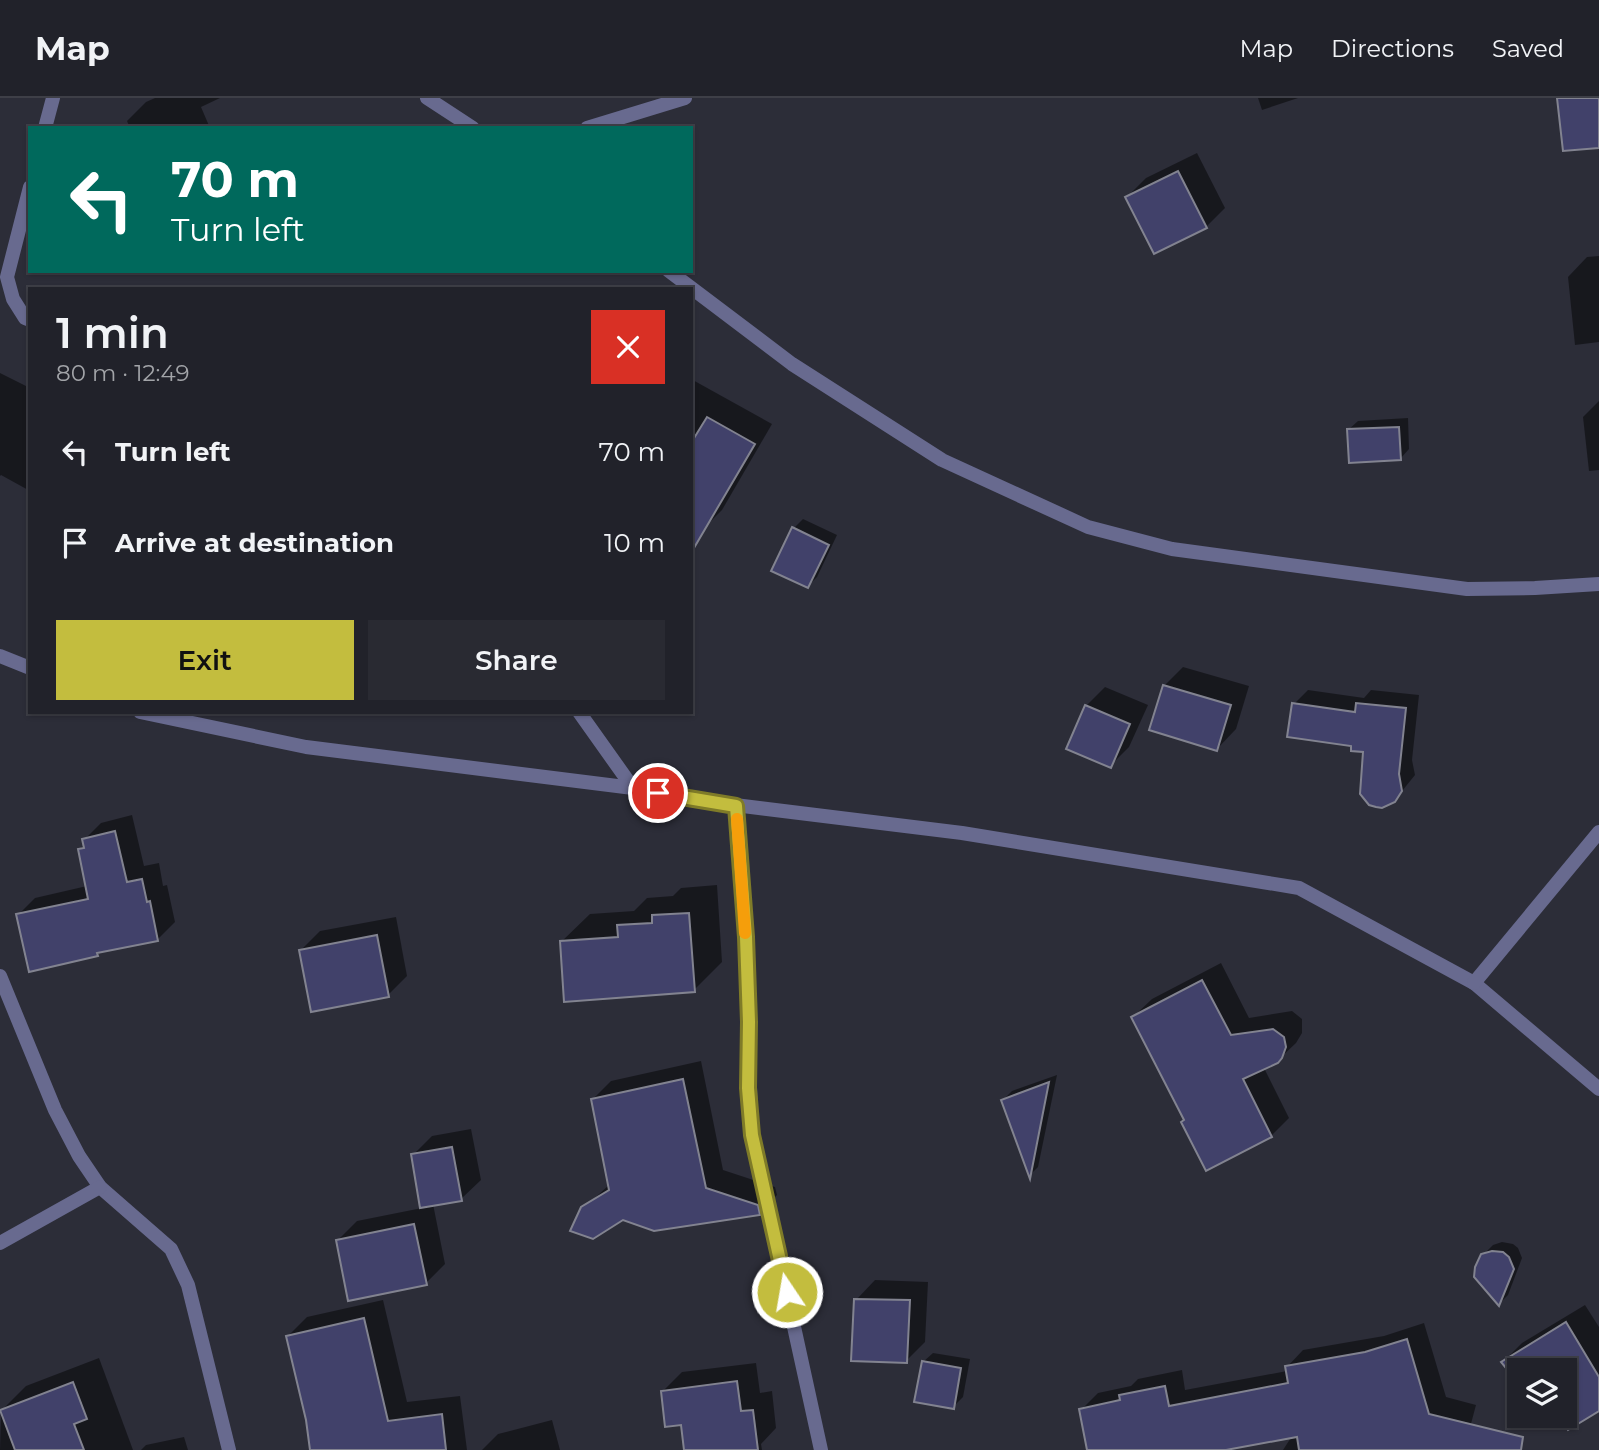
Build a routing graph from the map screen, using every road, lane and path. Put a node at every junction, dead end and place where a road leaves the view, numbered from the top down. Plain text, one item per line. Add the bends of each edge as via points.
1 (53, 98) edge
2 (427, 98) edge
3 (685, 98) edge
4 (46, 126) edge
5 (470, 126) edge
6 (594, 126) edge
7 (28, 195) edge
8 (672, 273) edge
9 (690, 287) edge
10 (693, 289) edge
11 (28, 319) edge
12 (1599, 584) edge
13 (0, 656) edge
14 (28, 667) edge
15 (149, 714) edge
16 (580, 714) edge
17 (633, 788) junction
18 (736, 806) junction
19 (1599, 832) edge
20 (0, 976) edge
21 (1474, 983) junction
22 (1599, 1089) edge
23 (100, 1187) junction
24 (0, 1243) edge
25 (229, 1450) edge
26 (821, 1450) edge

1 - 4 street
2 - 5 street
3 - 6 street
7 - 11 street via 7,277 13,299
8 - 9 street
10 - 12 street via 792,364 942,460 1088,527 1172,549 1466,589
13 - 14 street
15 - 17 street via 306,747
16 - 17 street
17 - 18 street
18 - 21 street via 962,833 1299,888
18 - 26 street via 746,937 752,1135
19 - 21 street
20 - 23 street via 55,1110
21 - 22 street
23 - 24 street
23 - 25 street via 171,1249 188,1285

